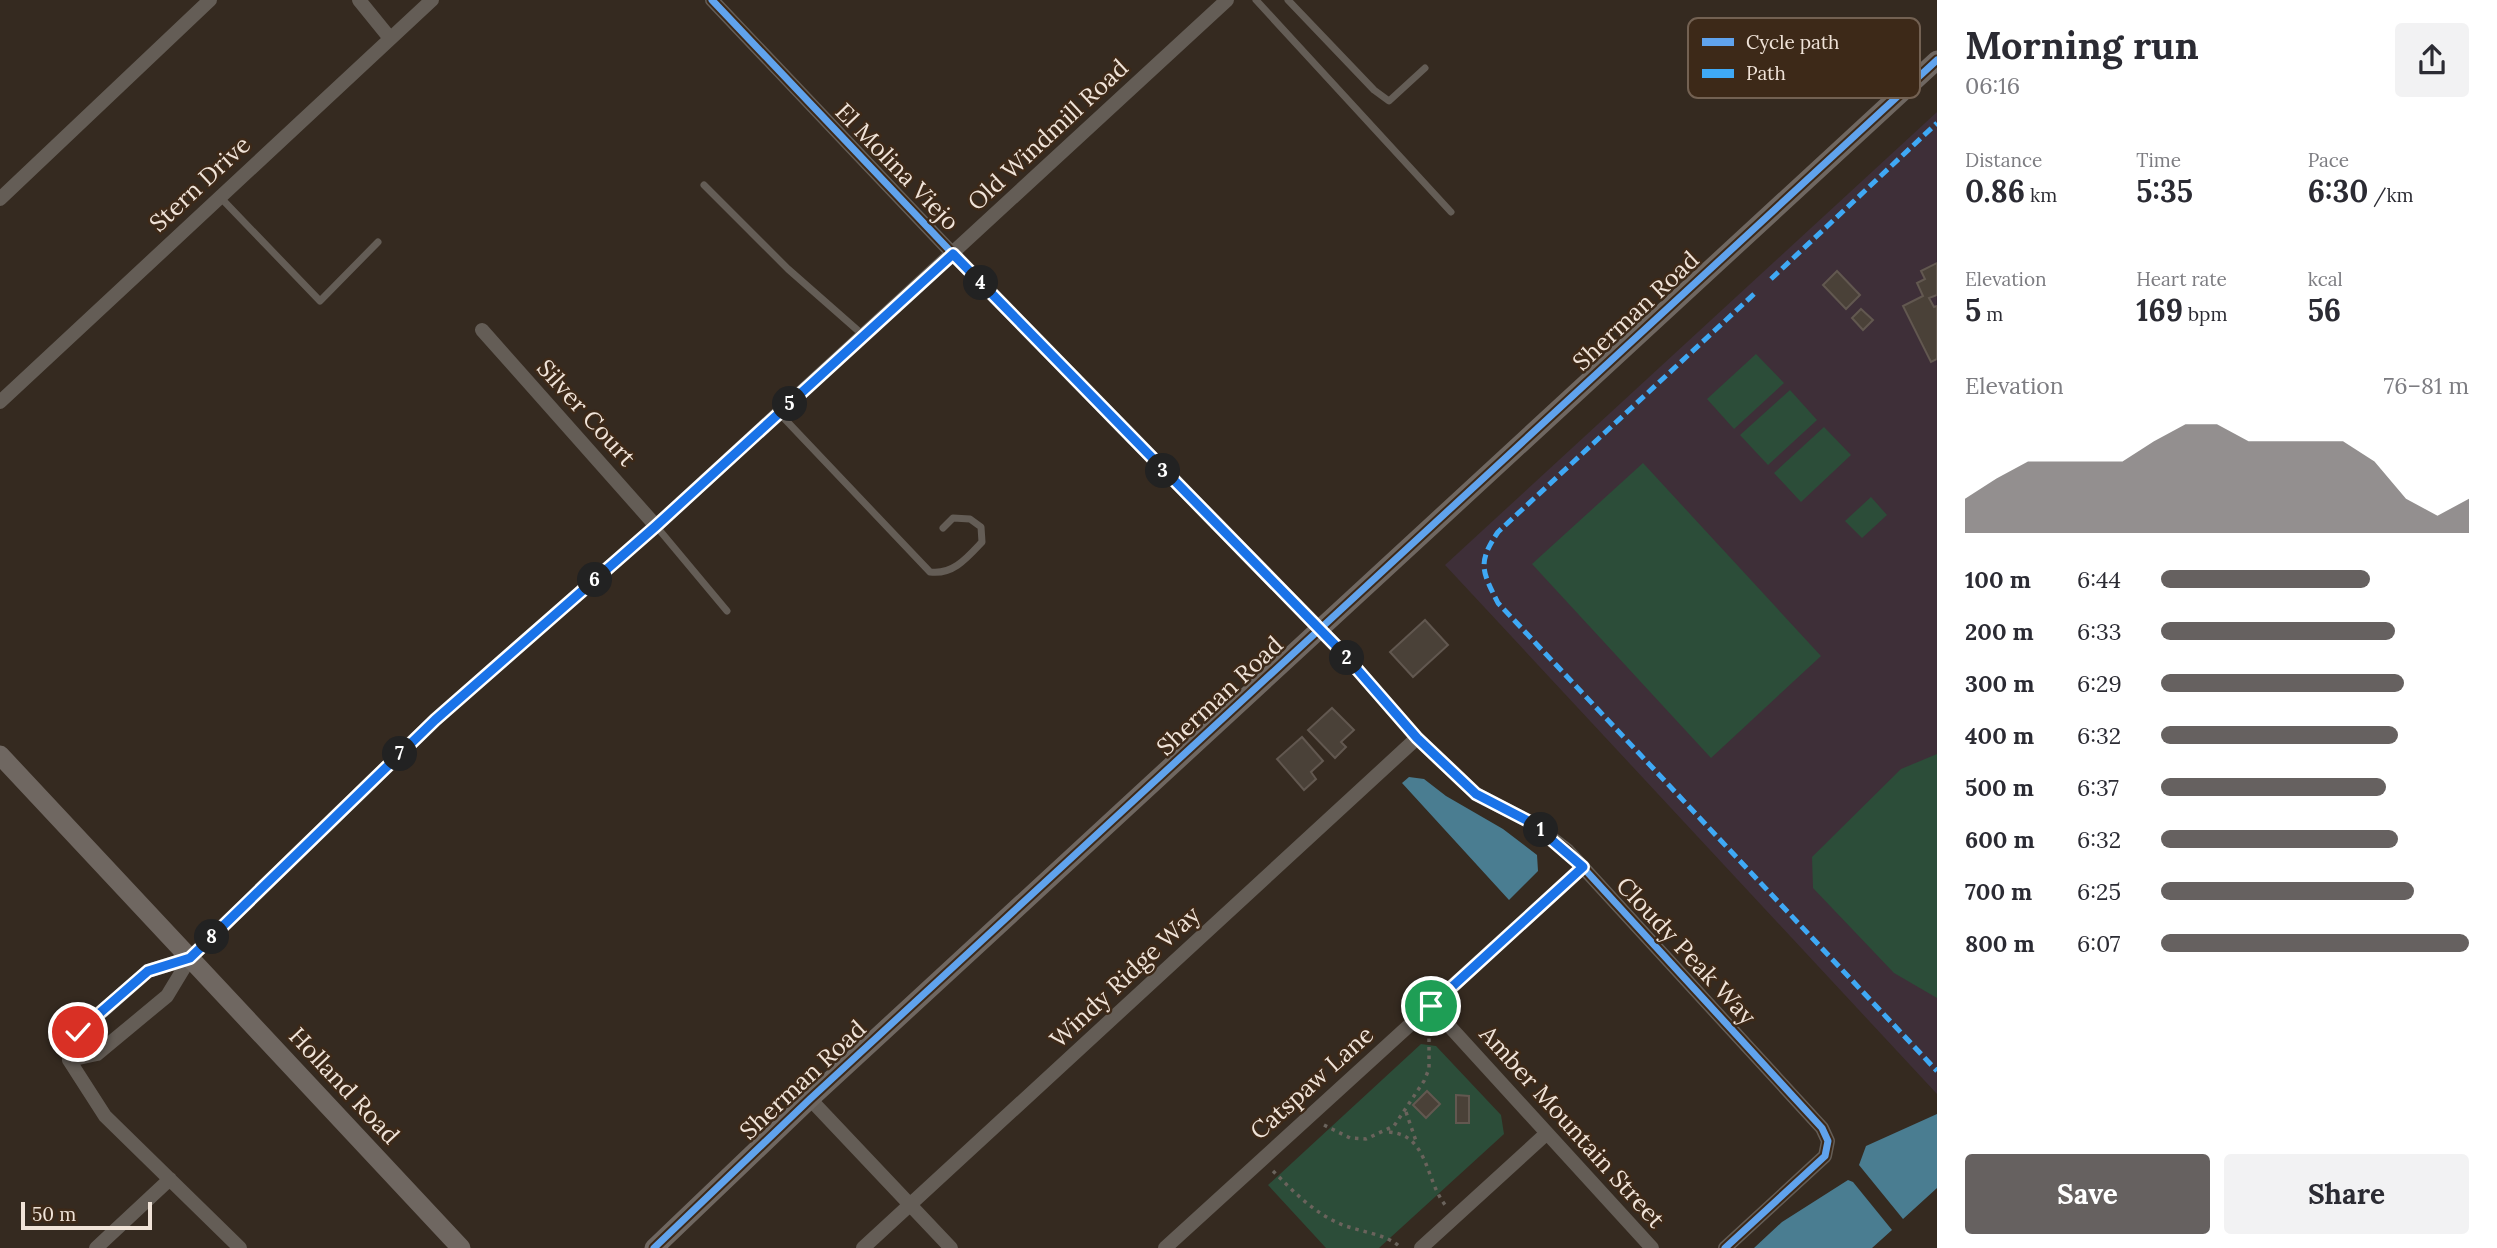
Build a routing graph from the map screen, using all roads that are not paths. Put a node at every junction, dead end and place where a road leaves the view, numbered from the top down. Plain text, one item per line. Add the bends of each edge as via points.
1 (210, 0) edge
2 (359, 0) edge
3 (432, 0) edge
4 (712, 0) edge
5 (1227, 0) edge
6 (1256, 0) edge
7 (1288, 0) edge
8 (389, 37) junction
9 (1937, 60) edge
10 (1425, 68) dead end
11 (1920, 76) edge
12 (1896, 98) edge
13 (704, 185) dead end
14 (219, 197) junction
15 (0, 199) edge
16 (1451, 212) dead end
17 (378, 242) dead end
18 (953, 254) junction
19 (482, 330) dead end
20 (863, 336) junction
21 (0, 402) edge
22 (779, 413) junction
23 (656, 526) junction
24 (943, 528) dead end
25 (727, 611) dead end
26 (1319, 631) junction
27 (1417, 738) junction
28 (2, 761) edge
29 (1583, 867) junction
30 (190, 958) junction
31 (1431, 1006) junction
32 (69, 1060) junction
33 (810, 1099) junction
34 (1547, 1133) junction
35 (170, 1179) junction
36 (910, 1204) junction
37 (96, 1248) edge
38 (240, 1248) edge
39 (461, 1248) edge
40 (654, 1248) edge
41 (863, 1248) edge
42 (951, 1248) edge
43 (1165, 1248) edge
44 (1421, 1248) edge
45 (1652, 1248) edge
46 (1725, 1248) edge

1 - 15 street
2 - 8 street
3 - 8 street, Stern Drive
4 - 18 street, El Molina Viejo
5 - 18 street, Old Windmill Road
6 - 16 lane
7 - 10 lane via 1389,101
8 - 14 street, Stern Drive
9 - 11 street, Sherman Road
12 - 26 street, Sherman Road
13 - 20 lane
14 - 17 lane via 320,300
14 - 21 street, Stern Drive
18 - 20 street, Old Windmill Road
18 - 26 street, El Molina Viejo
19 - 23 street, Silver Court
20 - 22 street, Old Windmill Road
22 - 23 street, Old Windmill Road
22 - 24 lane via 930,572 944,573 982,542 981,527 970,519 953,518
23 - 25 lane
23 - 30 street, Old Windmill Road via 435,720
26 - 27 street, Cloudy Peak Way via 1388,701
26 - 33 street, Sherman Road
27 - 29 street, Cloudy Peak Way via 1476,794 1532,823
27 - 36 street, Windy Ridge Way
28 - 30 street, Holland Road
29 - 31 street, Catspaw Lane
29 - 46 street, Cloudy Peak Way via 1822,1128 1828,1141 1825,1156
30 - 32 street via 167,996 97,1054
30 - 32 street via 148,971 78,1032
30 - 39 street, Holland Road
31 - 34 street, Amber Mountain Street
31 - 43 street, Catspaw Lane
32 - 35 street via 105,1116
33 - 36 street
33 - 40 street, Sherman Road
34 - 44 street
34 - 45 street, Amber Mountain Street
35 - 37 street
35 - 38 street
36 - 41 street, Windy Ridge Way
36 - 42 street

